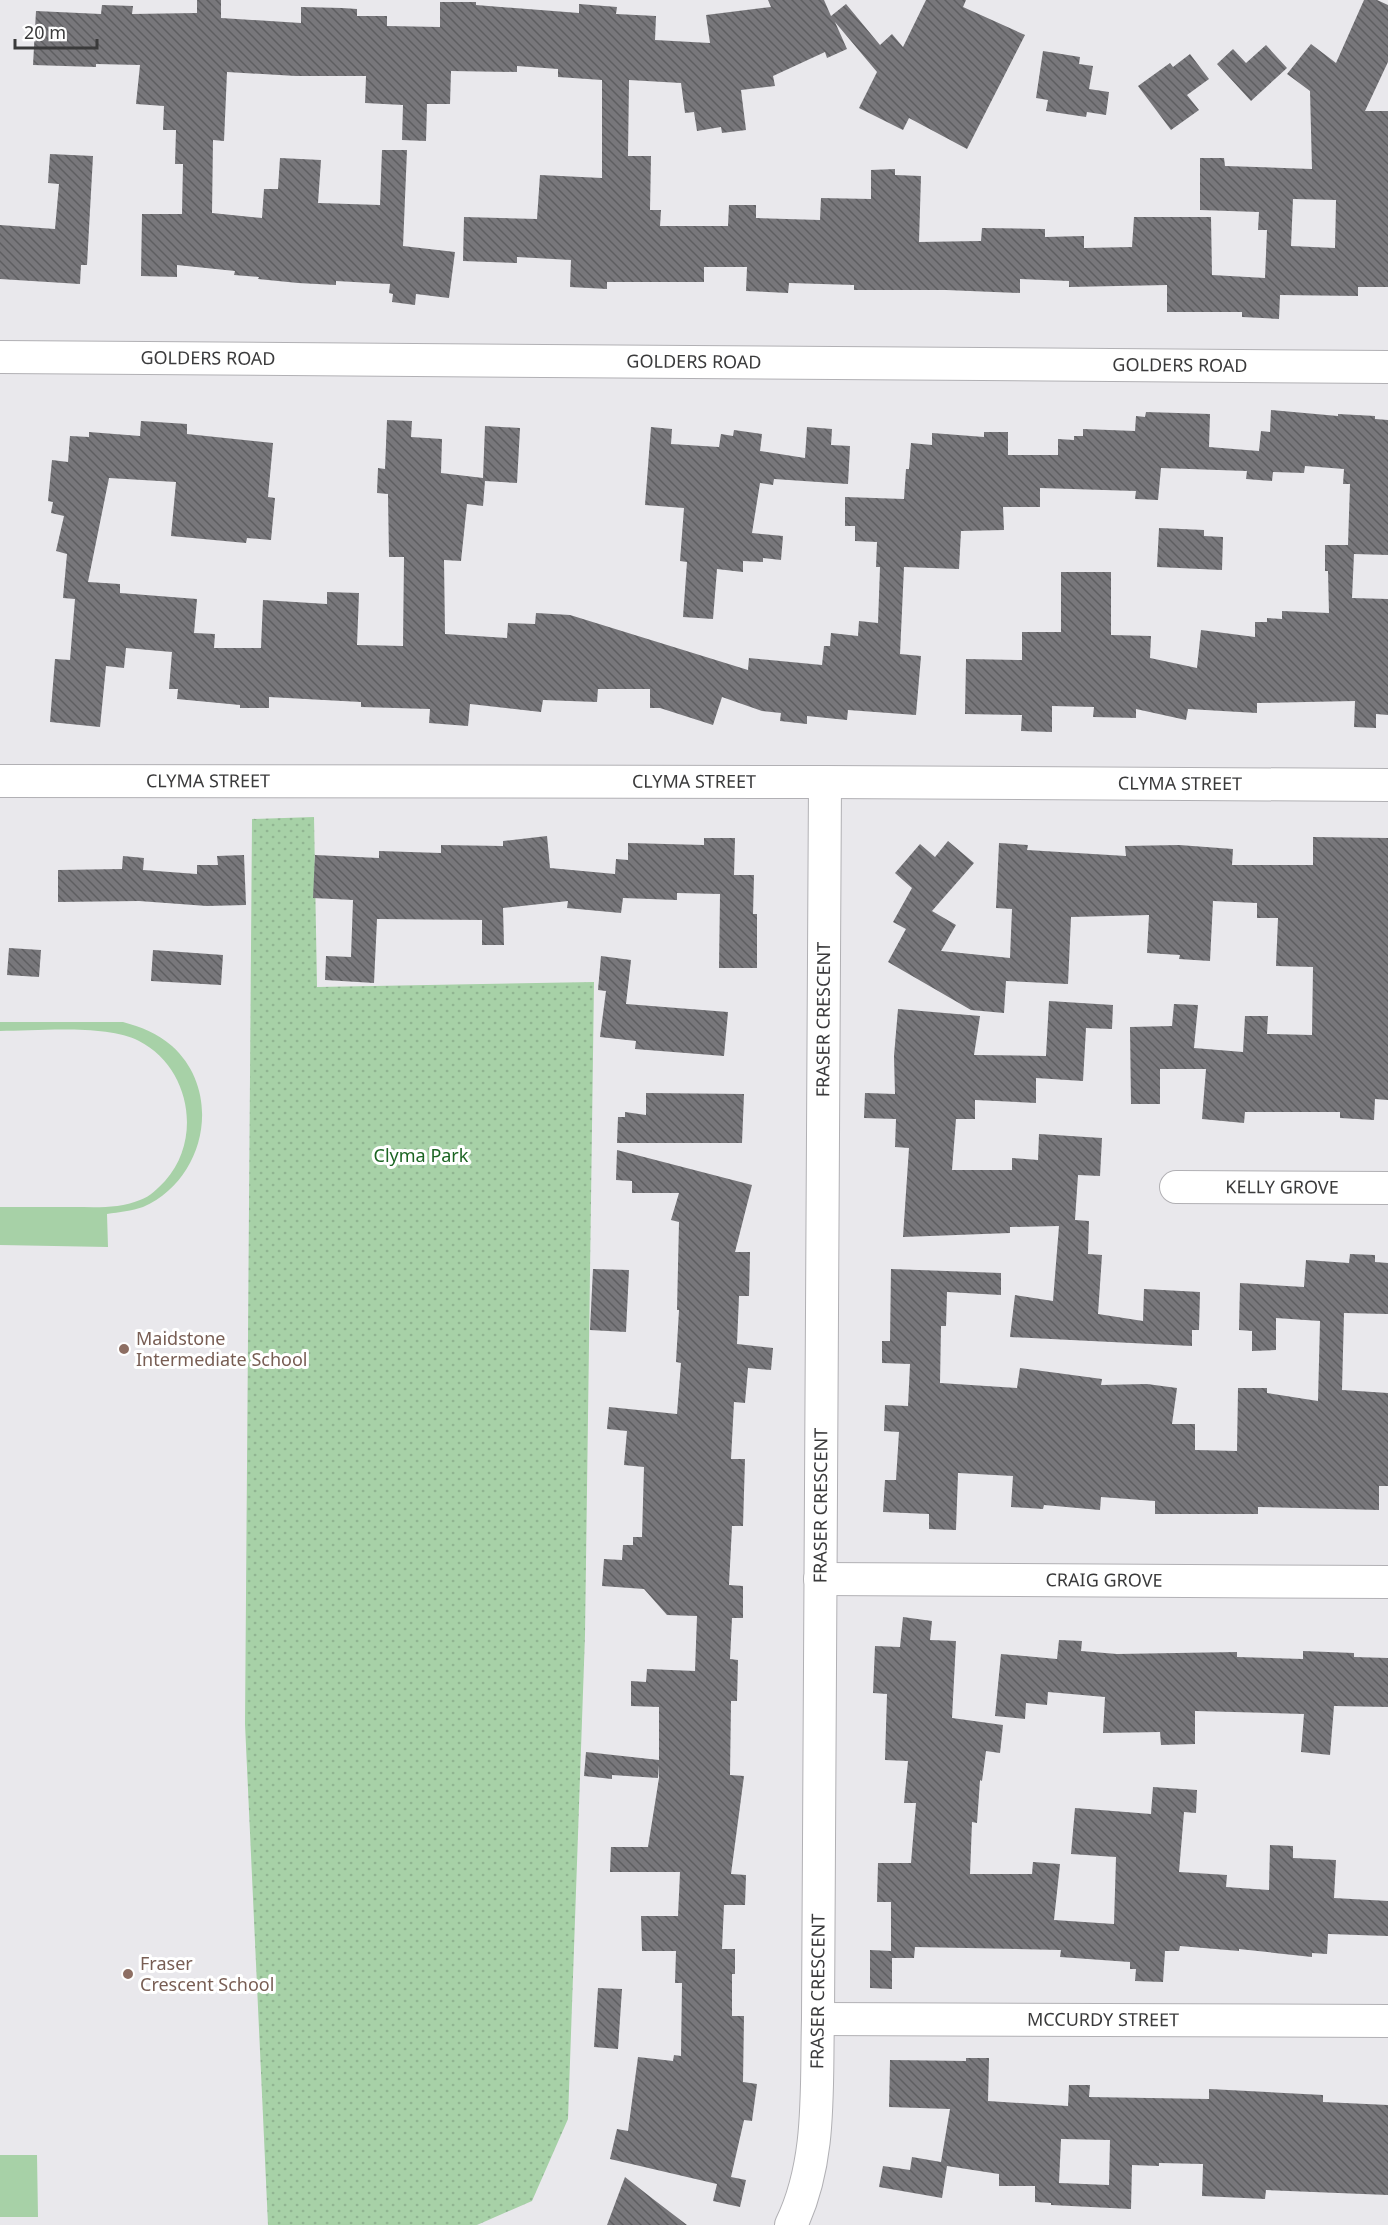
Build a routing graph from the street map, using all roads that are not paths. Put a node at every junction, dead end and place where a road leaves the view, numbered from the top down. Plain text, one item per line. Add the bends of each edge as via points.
1 (0, 357) edge
2 (1388, 367) edge
3 (0, 781) edge
4 (825, 782) junction
5 (1388, 785) edge
6 (1176, 1187) dead end
7 (1388, 1188) edge
8 (820, 1580) junction
9 (1388, 1582) edge
10 (818, 2019) junction
11 (1388, 2021) edge
12 (791, 2225) edge

1 - 2 street, GOLDERS ROAD
3 - 4 street, CLYMA STREET
4 - 5 street, CLYMA STREET
4 - 8 street, FRASER CRESCENT
6 - 7 street, KELLY GROVE
8 - 9 street, CRAIG GROVE
8 - 10 street, FRASER CRESCENT
10 - 11 street, MCCURDY STREET
10 - 12 street, FRASER CRESCENT via 811,2168

